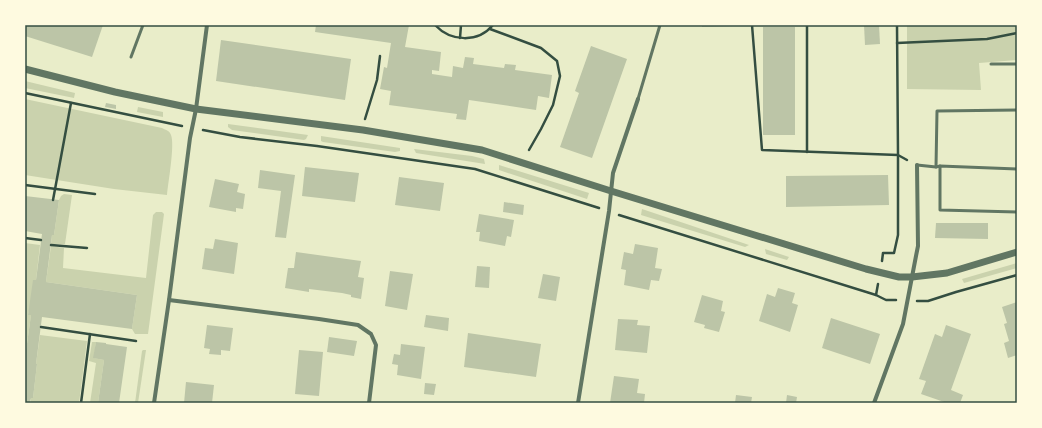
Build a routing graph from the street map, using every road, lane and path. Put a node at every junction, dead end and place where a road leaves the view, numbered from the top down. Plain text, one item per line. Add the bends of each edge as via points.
1 (143, 25) edge
2 (207, 25) edge
3 (435, 25) edge
4 (461, 25) edge
5 (493, 25) edge
6 (660, 25) edge
7 (752, 25) edge
8 (806, 25) edge
9 (897, 25) edge
10 (490, 29) junction
11 (1017, 34) edge
12 (460, 38) junction
13 (897, 42) junction
14 (380, 56) dead end
15 (131, 57) dead end
16 (992, 64) dead end
17 (1017, 64) edge
18 (25, 69) edge
19 (25, 93) edge
20 (638, 99) joint
21 (71, 103) junction
22 (196, 109) junction
23 (1017, 110) edge
24 (365, 120) dead end
25 (192, 128) junction
26 (529, 150) dead end
27 (807, 152) junction
28 (898, 155) junction
29 (917, 165) junction
30 (940, 166) junction
31 (936, 167) junction
32 (1017, 169) edge
33 (25, 185) edge
34 (55, 188) junction
35 (611, 190) junction
36 (95, 194) dead end
37 (53, 200) dead end
38 (609, 211) junction
39 (1017, 212) edge
40 (25, 238) edge
41 (41, 240) dead end
42 (51, 245) dead end
43 (87, 248) dead end
44 (1017, 252) edge
45 (880, 273) junction
46 (1017, 275) edge
47 (912, 277) junction
48 (876, 296) junction
49 (169, 300) junction
50 (907, 300) junction
51 (41, 328) dead end
52 (90, 334) junction
53 (136, 341) dead end
54 (81, 403) edge
55 (154, 403) edge
56 (369, 403) edge
57 (578, 403) edge
58 (874, 403) edge

1 - 15 lane
2 - 22 street
3 - 12 path via 444,33
4 - 12 path
5 - 10 path
6 - 20 lane
7 - 27 path via 762,150
8 - 27 path
9 - 13 path
10 - 12 path via 482,35
10 - 26 path via 541,48 557,61 560,76 553,105
11 - 13 path via 987,39
13 - 28 path
14 - 24 path via 377,80
16 - 17 lane
18 - 22 street
19 - 21 path
20 - 35 street via 613,173
21 - 25 path
21 - 34 path
22 - 25 street
22 - 35 street via 363,130 482,150
23 - 31 lane via 937,111
25 - 38 path via 240,137 475,169
25 - 49 street
27 - 28 path
28 - 29 path
28 - 45 path via 897,243 894,253 883,253
29 - 31 lane
29 - 47 street via 918,246
30 - 31 lane
30 - 32 lane
30 - 39 lane via 940,210
33 - 34 path
34 - 36 path
34 - 37 path
35 - 38 street
35 - 45 street
38 - 48 path
38 - 57 street
40 - 41 path
42 - 43 path
44 - 47 street via 947,273
45 - 47 street
45 - 48 path
46 - 50 path via 928,301
47 - 50 street
48 - 50 path via 886,300
49 - 55 street
49 - 56 street via 358,325 371,334 376,345
50 - 58 street via 903,324
51 - 52 path
52 - 53 path
52 - 54 path

